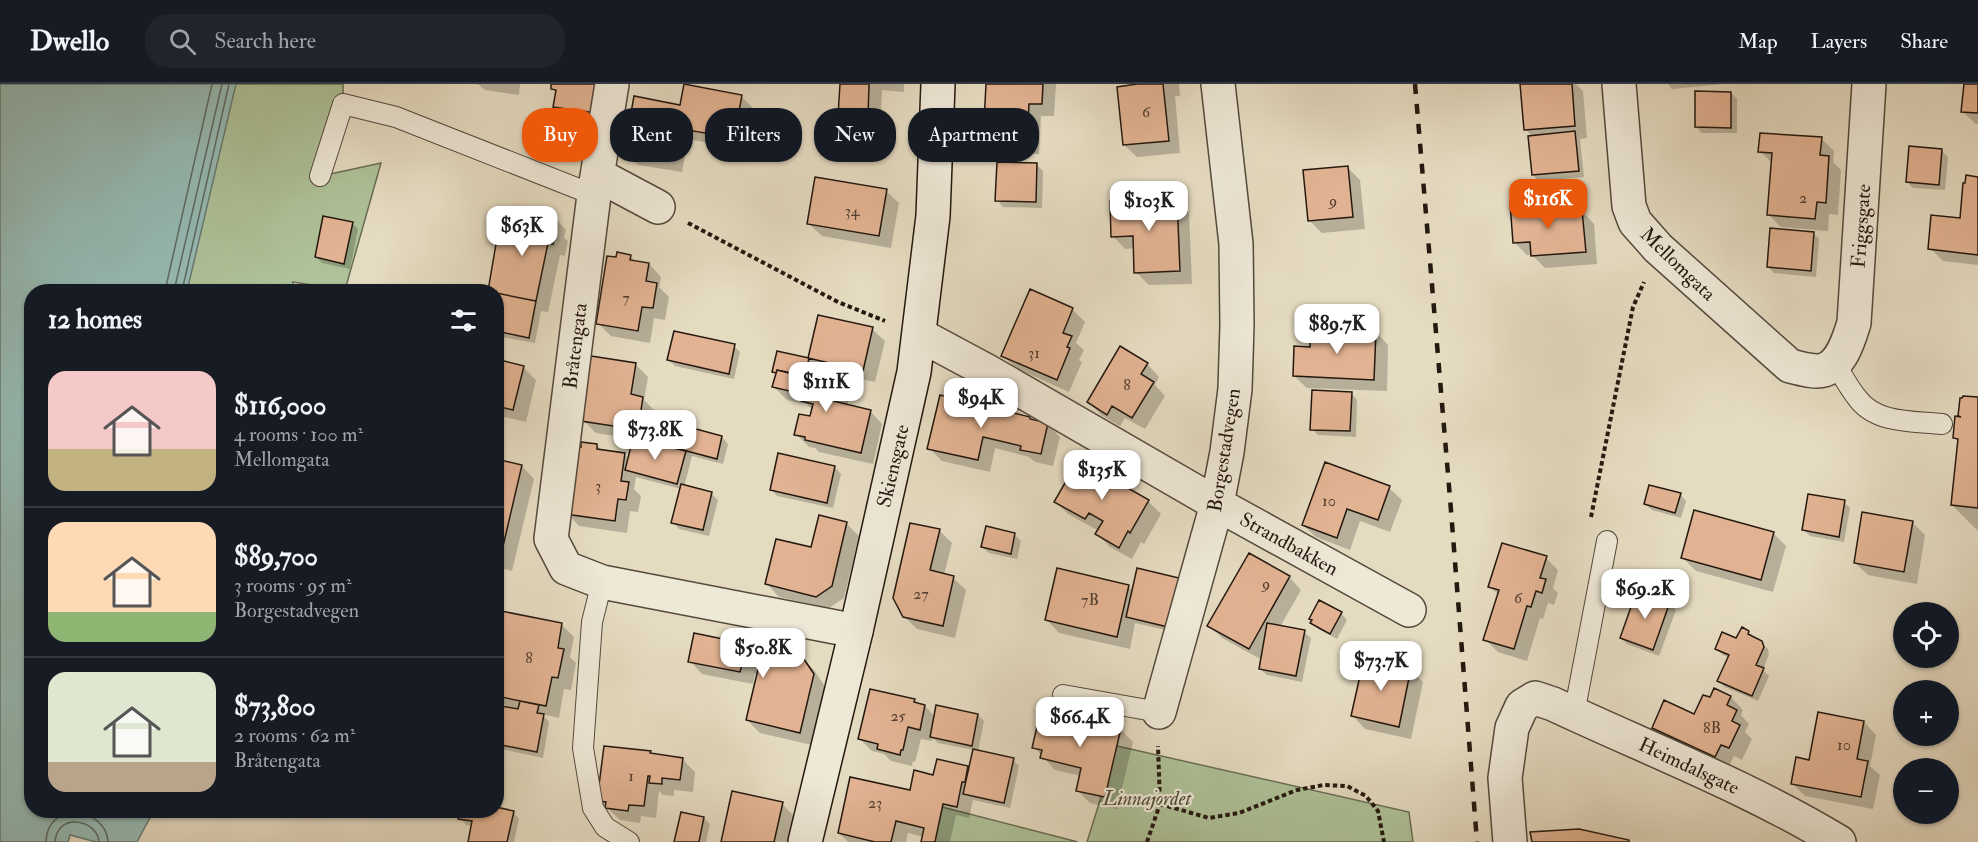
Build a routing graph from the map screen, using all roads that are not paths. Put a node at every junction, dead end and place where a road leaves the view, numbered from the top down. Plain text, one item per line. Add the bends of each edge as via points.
1 (612, 84) edge
2 (938, 84) edge
3 (1218, 84) edge
4 (1619, 84) edge
5 (1869, 84) edge
6 (320, 176) dead end
7 (596, 185) junction
8 (658, 207) road end
9 (920, 335) junction
10 (1835, 363) junction
11 (1942, 424) dead end
12 (1217, 504) junction
13 (1607, 541) dead end
14 (602, 582) junction
15 (1409, 610) dead end
16 (856, 632) junction
17 (1063, 695) dead end
18 (1159, 712) joint
19 (1574, 714) junction
20 (629, 842) edge
21 (805, 842) edge
22 (1510, 842) edge
23 (1839, 842) edge

1 - 7 street, Bråtengata
2 - 9 street, Skiensgate via 933,216
3 - 12 street, Borgestadvegen via 1236,244 1237,325 1235,389
4 - 10 street, Mellomgata via 1629,206 1635,222 1658,248 1790,366 1823,370
5 - 10 street, Friggsgate via 1854,323 1848,344
6 - 7 lane via 343,104 396,117
7 - 8 street
7 - 14 street, Bråtengata via 551,539 566,567
9 - 12 street, Strandbakken
9 - 16 street, Skiensgate
10 - 11 lane via 1859,400 1876,414
12 - 15 street, Strandbakken
12 - 18 street, Borgestadvegen
13 - 19 lane
14 - 16 street, Bråtengata
14 - 20 lane via 592,622 583,748 592,808 605,827
16 - 21 street, Skiensgate
17 - 18 lane
19 - 22 street, Heimdalsgate via 1535,698 1521,706 1512,728 1505,778
19 - 23 street, Heimdalsgate via 1800,818

